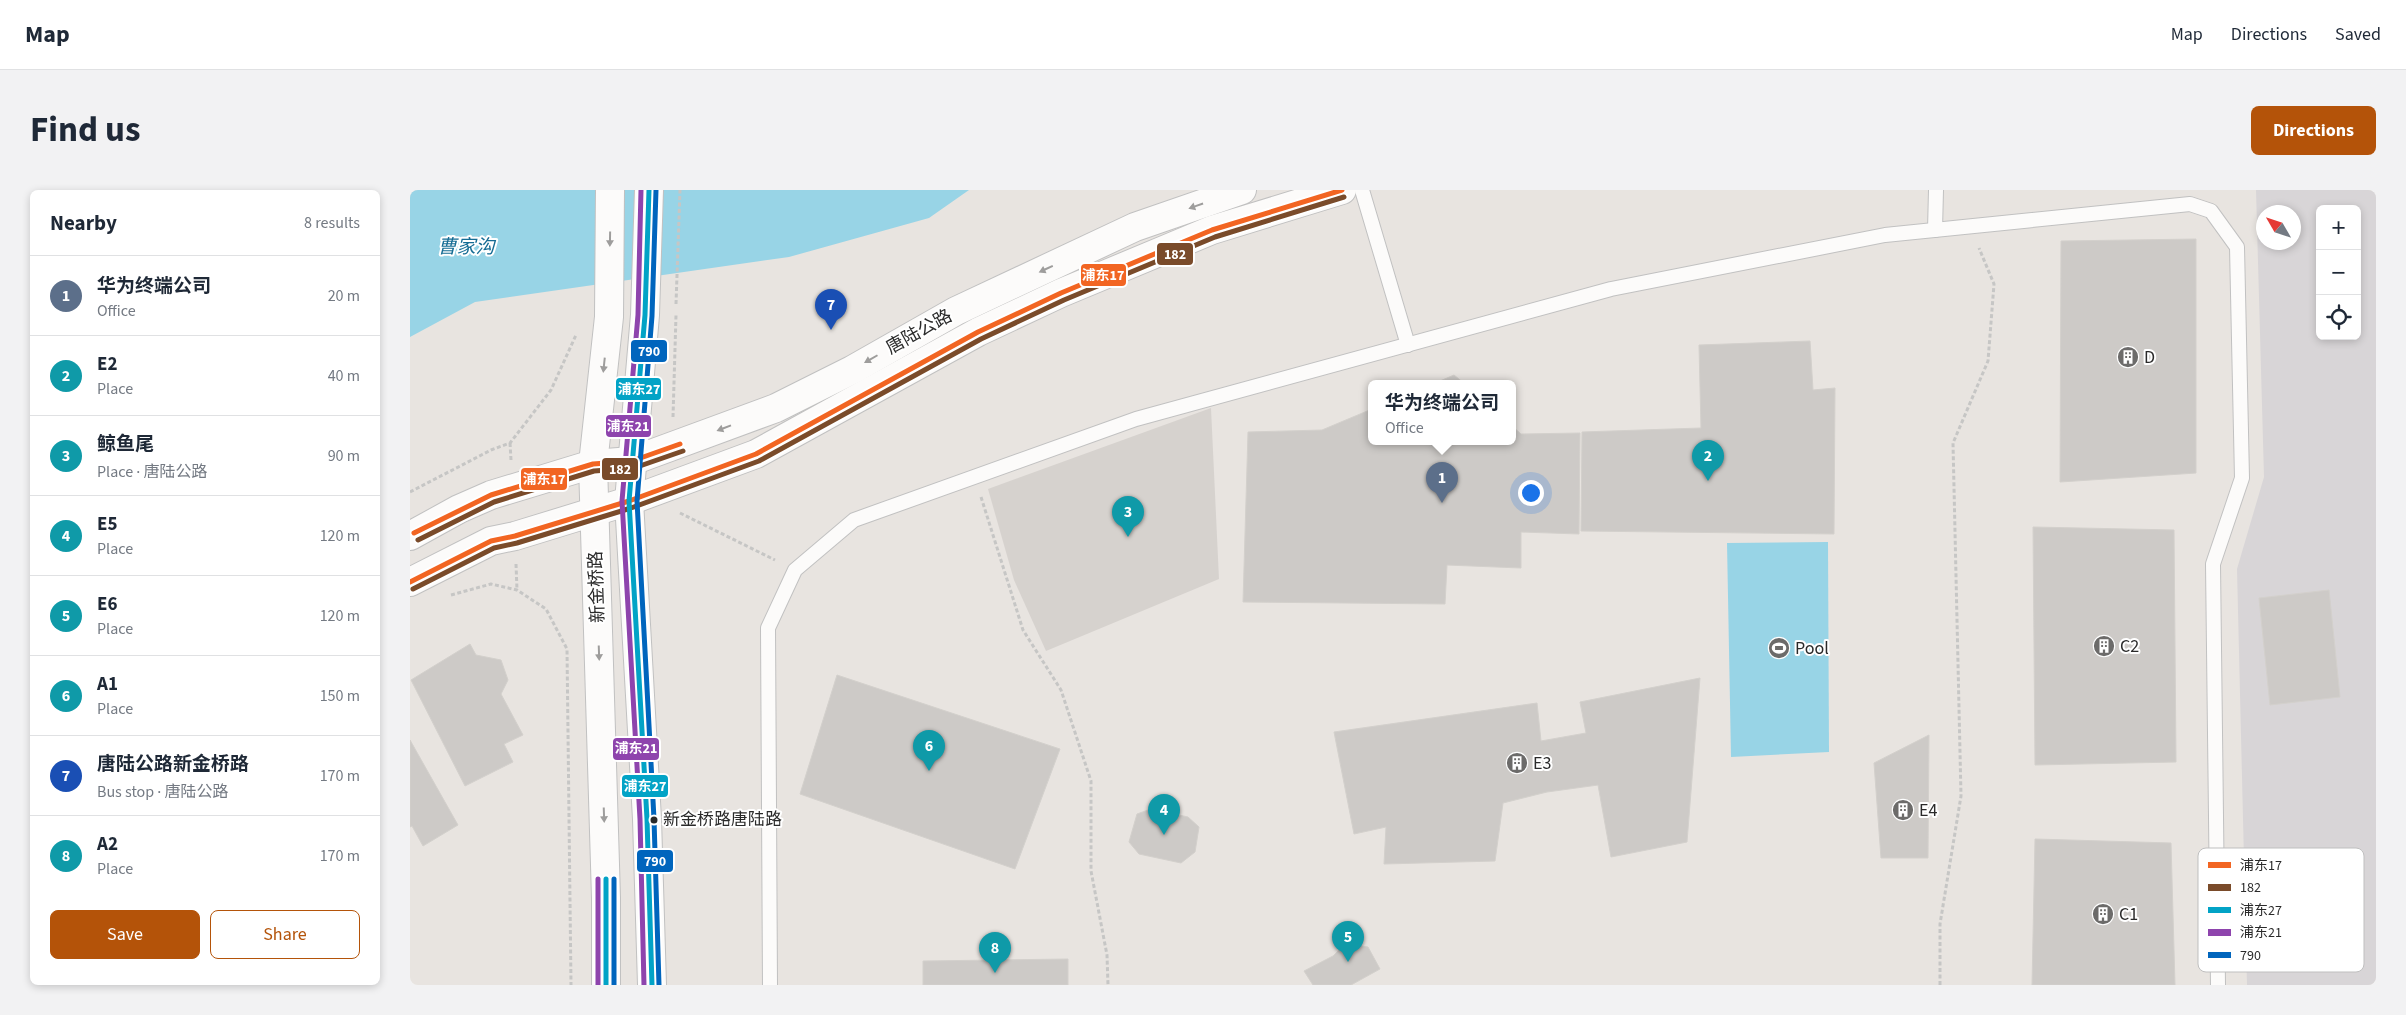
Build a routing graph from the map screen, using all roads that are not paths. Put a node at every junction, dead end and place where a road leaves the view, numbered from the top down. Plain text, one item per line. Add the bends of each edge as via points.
1 (610, 190) edge
2 (649, 190) edge
3 (1242, 190) edge
4 (1342, 190) edge
5 (1362, 190) edge
6 (1936, 190) edge
7 (1935, 230) junction
8 (1408, 345) junction
9 (632, 461) junction
10 (593, 464) junction
11 (629, 502) junction
12 (595, 511) junction
13 (410, 536) edge
14 (410, 582) edge
15 (2216, 848) edge
16 (2218, 972) edge
17 (606, 985) edge
18 (652, 985) edge
19 (770, 985) edge
20 (2218, 985) edge

1 -> 10 main road, 新金桥路 via 608,316
2 - 9 main road, 新金桥路 via 645,314
3 -> 9 main road, 唐陆公路 via 1126,231 956,311 852,370 776,408
4 - 11 main road, 唐陆公路 via 1212,230 1061,293 978,332 756,454
5 - 8 lane
6 - 7 lane
7 - 8 lane via 1885,235 1611,289
7 - 15 lane via 2190,204 2210,211 2237,247 2242,478 2213,564
8 - 19 lane via 1136,419 854,520 795,570 768,628
9 - 10 main road, 唐陆公路
9 - 11 main road, 新金桥路
10 - 12 main road, 新金桥路
10 - 13 main road, 唐陆公路 via 491,495
11 - 12 main road, 唐陆公路
11 - 18 main road, 新金桥路 via 647,819
12 - 14 main road, 唐陆公路 via 491,541
12 -> 17 main road, 新金桥路
16 - 20 lane

